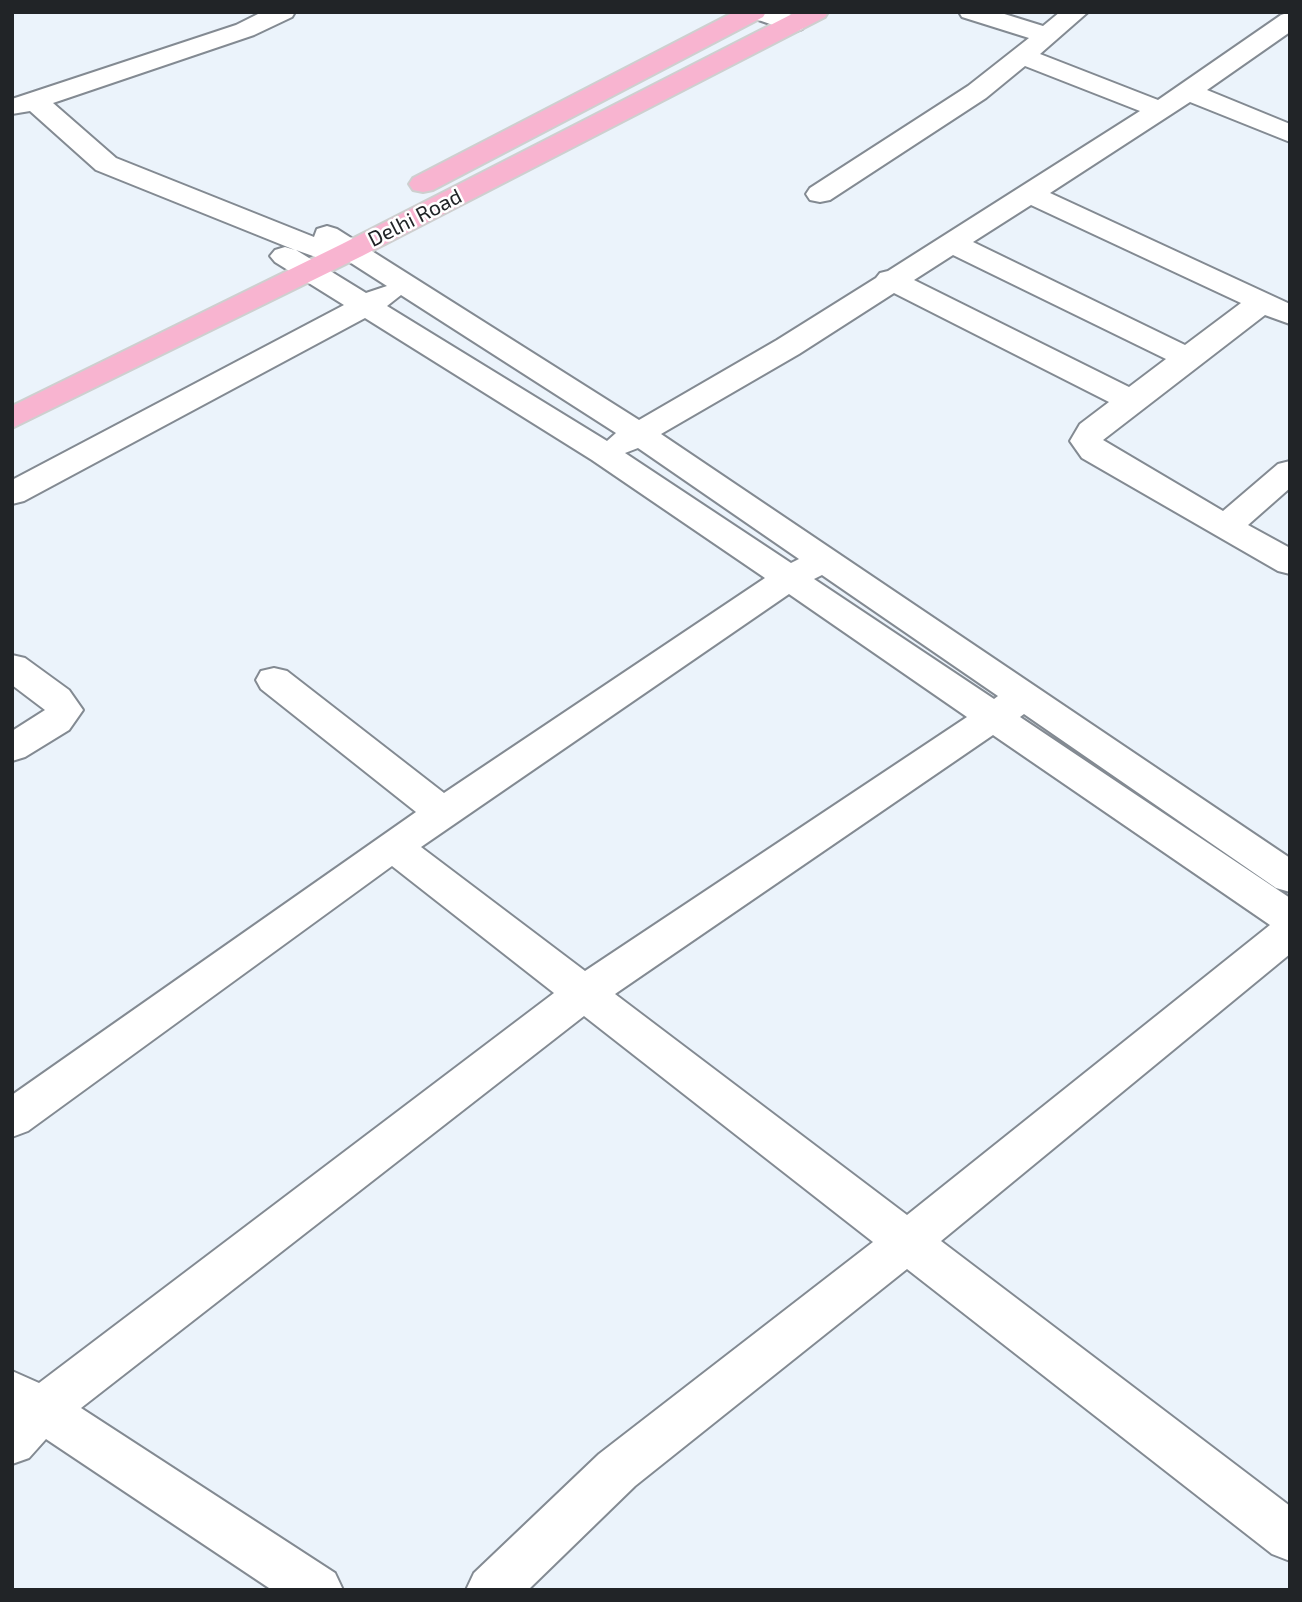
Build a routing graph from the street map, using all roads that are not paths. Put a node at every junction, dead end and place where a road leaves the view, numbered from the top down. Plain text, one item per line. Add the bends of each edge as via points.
1 (283, 12) edge
2 (756, 12) edge
3 (971, 12) edge
4 (1076, 12) edge
5 (804, 18) edge
6 (1290, 20) edge
7 (1046, 35) junction
8 (1021, 56) junction
9 (1188, 92) junction
10 (24, 104) edge
11 (1161, 110) junction
12 (1290, 134) edge
13 (1027, 193) junction
14 (820, 194) dead end
15 (949, 242) junction
16 (320, 252) junction
17 (890, 279) junction
18 (402, 285) junction
19 (366, 307) junction
20 (1276, 308) edge
21 (1188, 358) junction
22 (12, 392) edge
23 (1131, 401) junction
24 (12, 418) edge
25 (639, 434) junction
26 (604, 453) junction
27 (1290, 471) edge
28 (12, 494) edge
29 (1226, 526) junction
30 (1290, 563) edge
31 (805, 570) junction
32 (12, 667) edge
33 (274, 680) dead end
34 (1009, 707) junction
35 (12, 748) edge
36 (442, 812) junction
37 (393, 846) junction
38 (1286, 904) edge
39 (583, 994) junction
40 (12, 1119) edge
41 (908, 1241) junction
42 (22, 1415) edge
43 (1290, 1537) edge
44 (317, 1590) edge
45 (492, 1590) edge

1 - 10 street via 245,30
2 - 5 street
2 - 16 main road
3 - 7 street
4 - 7 street
5 - 16 main road, Delhi Road
6 - 9 street
7 - 8 street
8 - 11 street
8 - 14 street via 978,92
9 - 11 street
9 - 12 street
10 - 16 street via 129,176
11 - 13 street
13 - 15 street
13 - 20 street
15 - 17 street
15 - 21 street
16 - 18 street
16 - 19 street
16 - 22 main road
16 - 24 main road, Delhi Road
17 - 23 street
17 - 25 street via 788,347
18 - 19 street
18 - 25 street
19 - 26 street
19 - 28 street
20 - 21 street
21 - 23 street
23 - 29 street via 1091,431 1086,441 1094,451
25 - 26 street
25 - 31 street
26 - 31 street
27 - 29 street
29 - 30 street
31 - 34 street
31 - 36 street
32 - 35 street via 65,710 56,721
33 - 36 street
34 - 38 street
34 - 39 street
36 - 37 street
37 - 39 street
37 - 40 street
38 - 41 street
39 - 41 street
39 - 42 street
41 - 43 street
41 - 45 street via 617,1470
42 - 44 street

